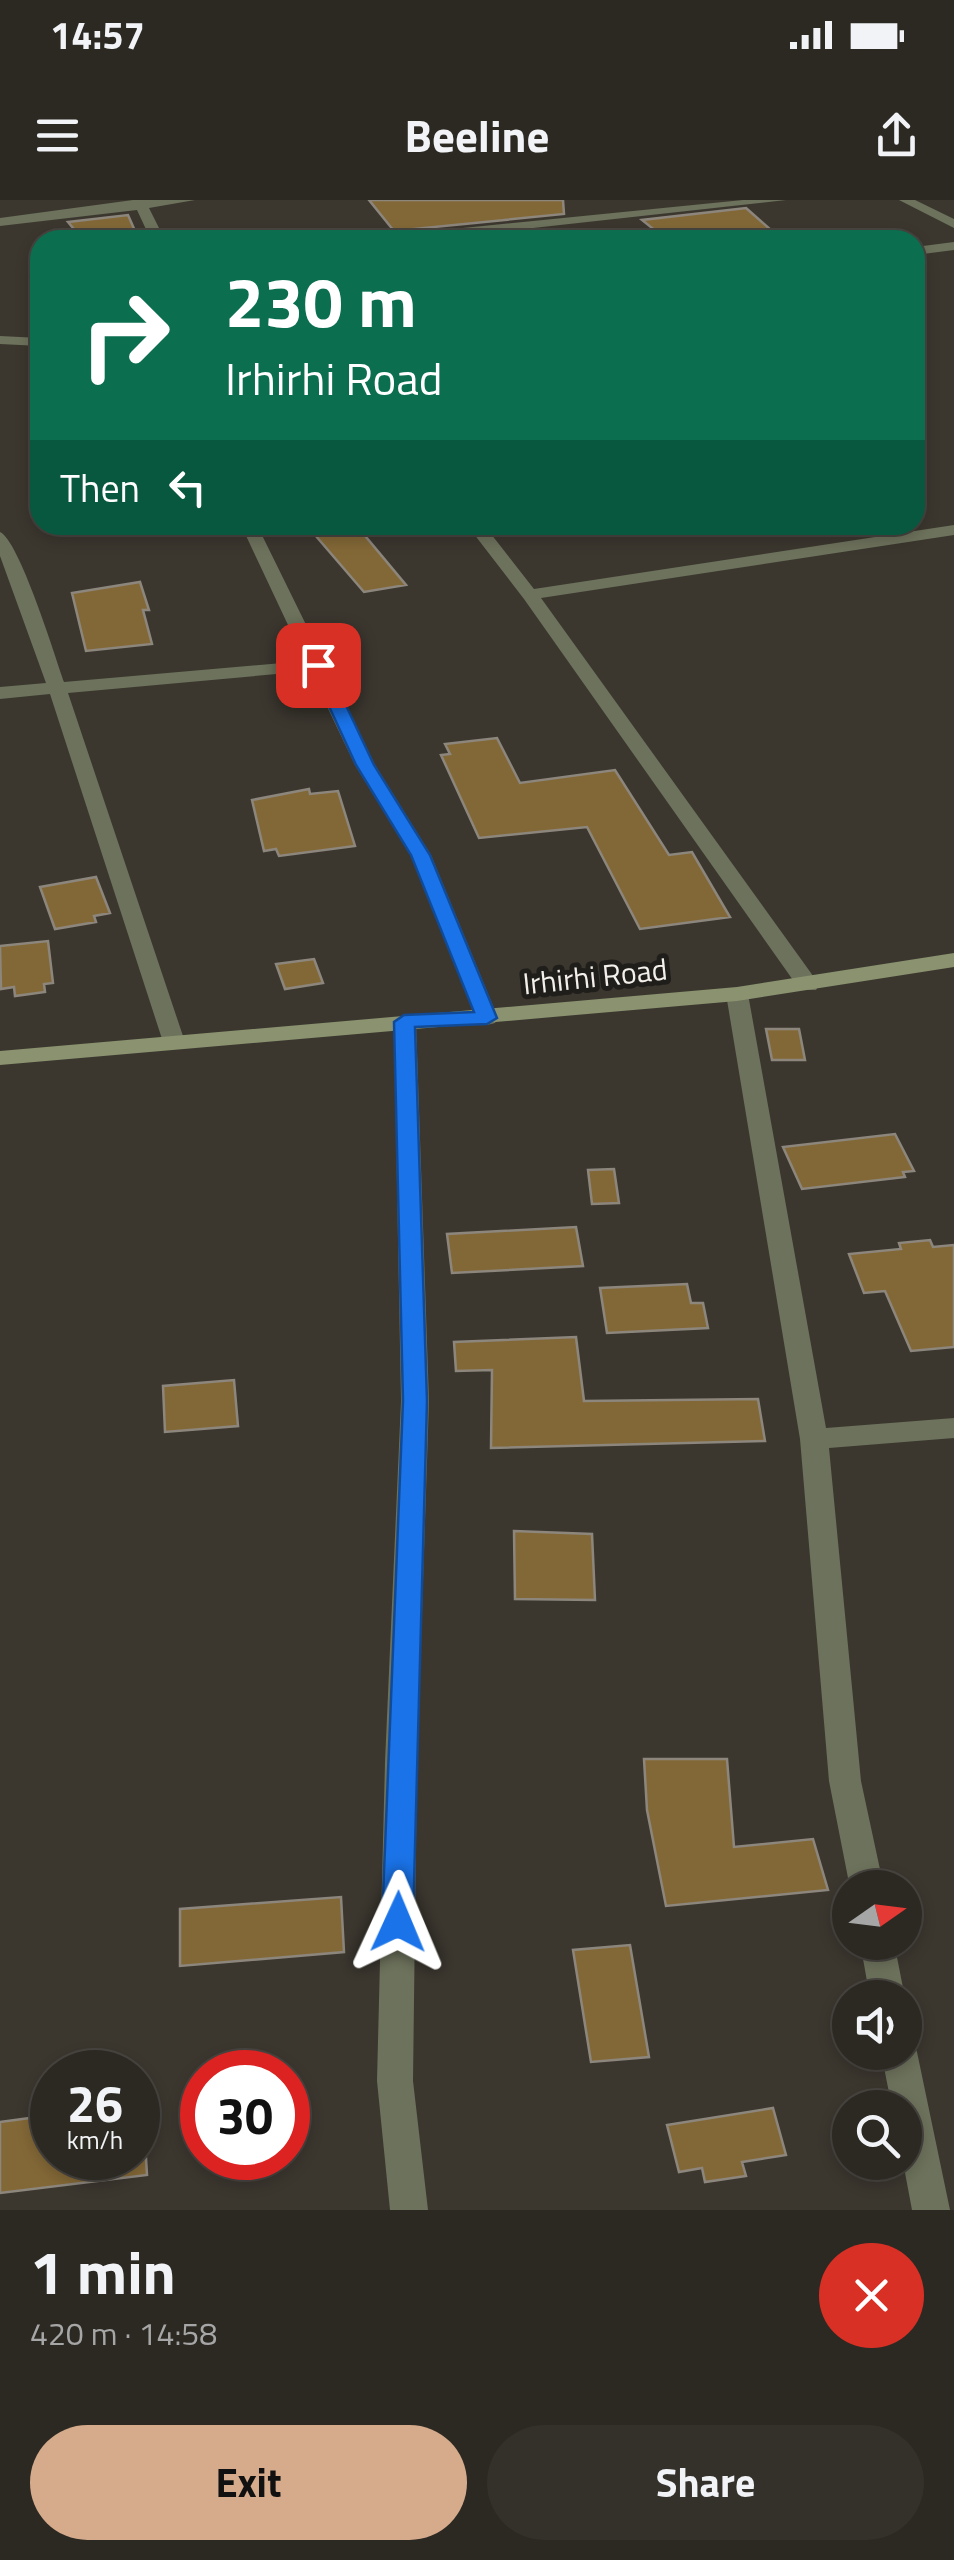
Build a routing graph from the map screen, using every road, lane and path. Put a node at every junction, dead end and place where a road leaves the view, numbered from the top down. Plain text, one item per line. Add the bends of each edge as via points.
1 (188, 200) edge
2 (780, 200) edge
3 (905, 200) edge
4 (142, 202) edge
5 (0, 222) edge
6 (954, 224) edge
7 (154, 230) edge
8 (483, 230) edge
9 (954, 246) edge
10 (925, 250) edge
11 (0, 340) edge
12 (30, 342) edge
13 (954, 530) edge
14 (925, 534) edge
15 (254, 535) edge
16 (483, 535) edge
17 (921, 535) edge
18 (0, 537) edge
19 (530, 595) junction
20 (318, 665) junction
21 (59, 688) junction
22 (0, 693) edge
23 (954, 960) edge
24 (808, 985) junction
25 (737, 994) junction
26 (487, 1018) junction
27 (404, 1022) junction
28 (174, 1042) junction
29 (0, 1058) edge
30 (954, 1428) edge
31 (814, 1439) junction
32 (862, 1870) edge
33 (904, 2070) edge
34 (409, 2210) edge
35 (931, 2210) edge

1 - 4 street
2 - 8 street
3 - 6 street
4 - 5 street
4 - 7 street
9 - 10 street
11 - 12 street
13 - 14 street
15 - 20 street
16 - 19 street
17 - 19 street
18 - 21 street
19 - 24 street
20 - 21 street
20 - 26 street via 365,765 421,855
21 - 22 street
21 - 28 street via 117,850
23 - 24 street, Irhirhi Road
24 - 25 street, Irhirhi Road
25 - 26 street, Irhirhi Road
25 - 31 street
26 - 27 street, Irhirhi Road
27 - 28 street, Irhirhi Road
27 - 34 street via 415,1401 395,2081
28 - 29 street, Irhirhi Road
30 - 31 street
31 - 32 street via 845,1781
33 - 35 street

